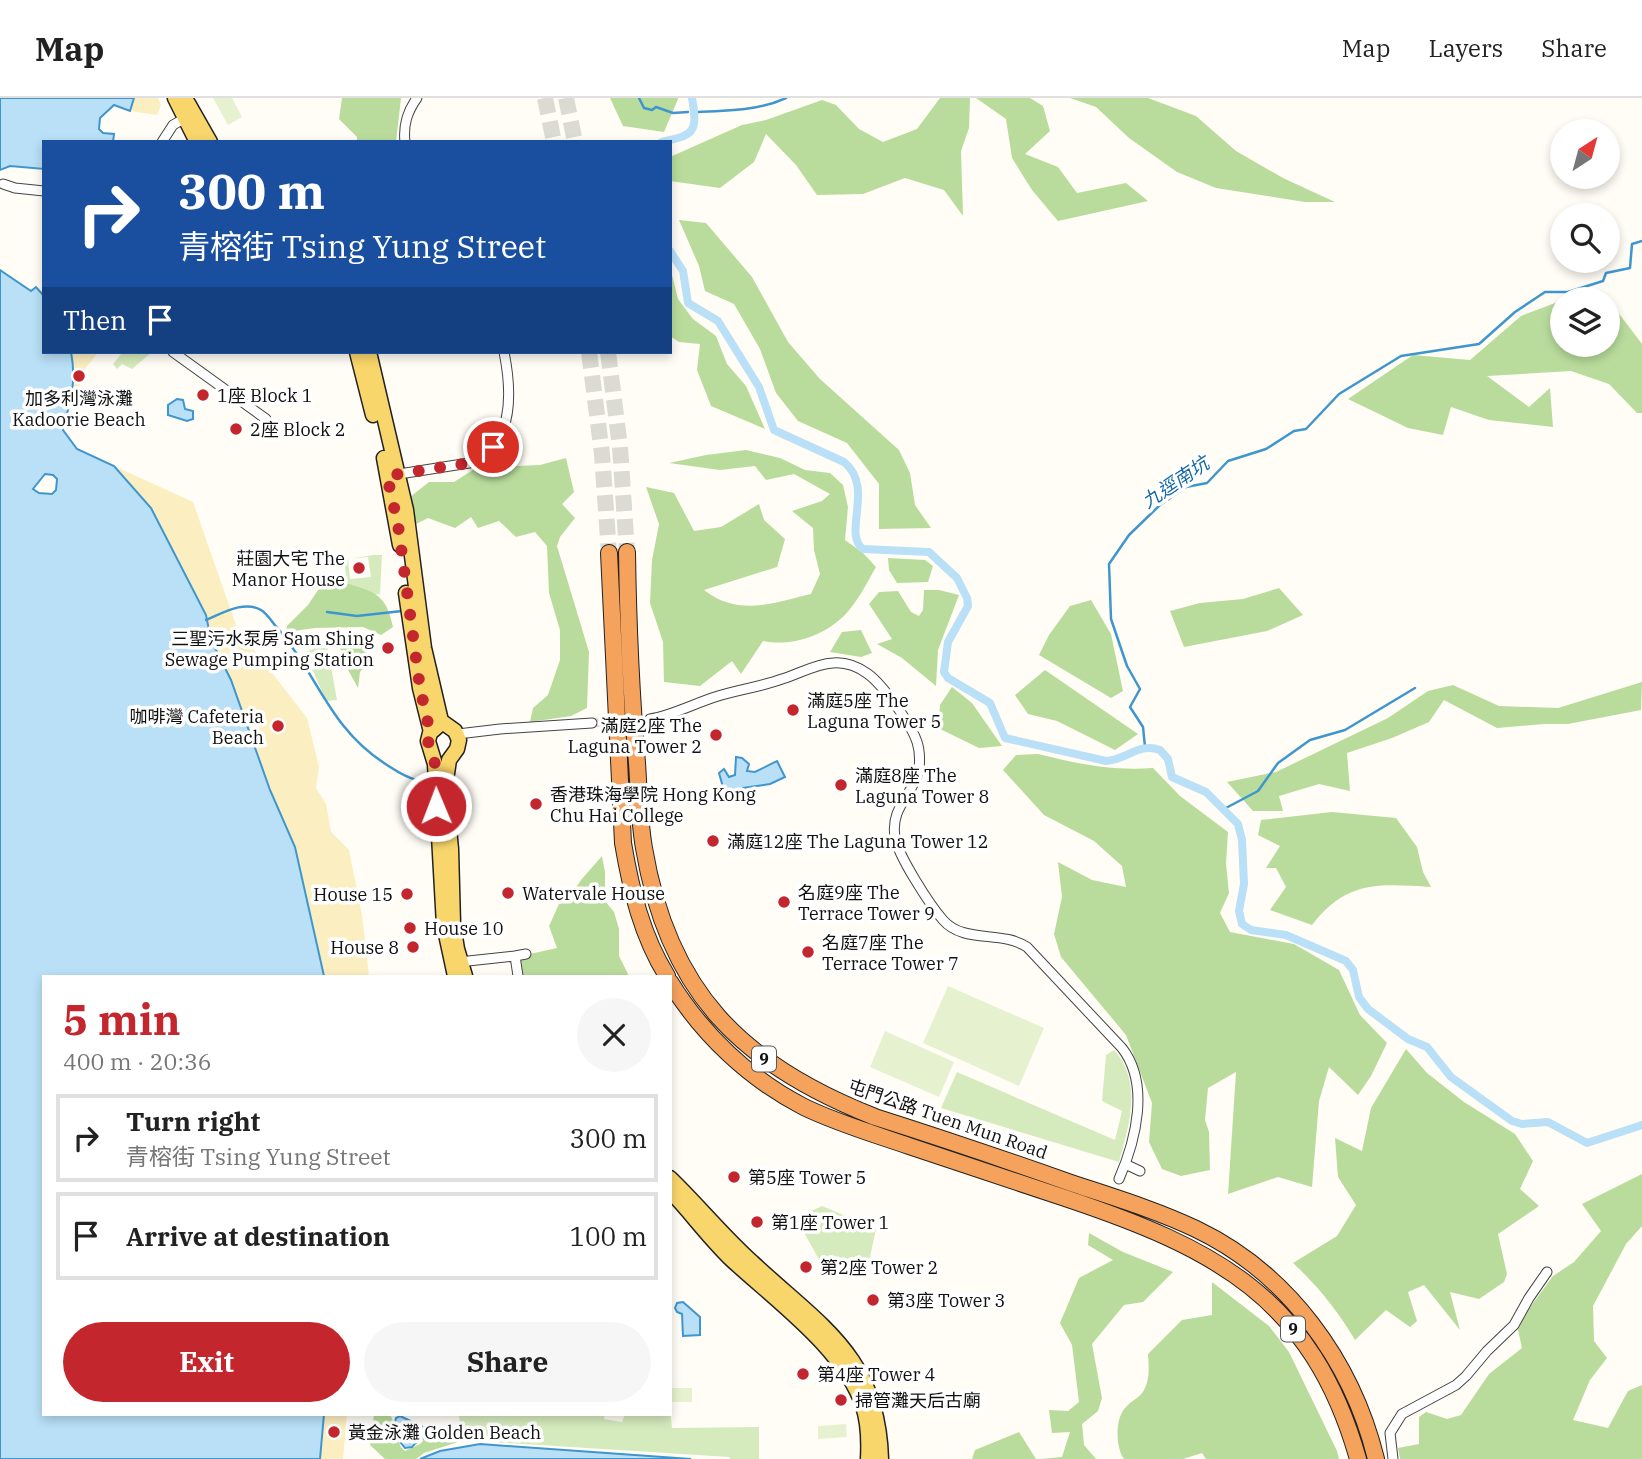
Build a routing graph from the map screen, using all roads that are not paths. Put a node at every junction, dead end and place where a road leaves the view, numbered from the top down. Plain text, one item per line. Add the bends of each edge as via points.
1 (175, 98) edge
2 (186, 98) edge
3 (417, 98) edge
4 (189, 116) junction
5 (163, 140) edge
6 (196, 140) edge
7 (209, 140) edge
8 (405, 140) edge
9 (3, 184) dead end
10 (42, 191) edge
11 (176, 354) edge
12 (358, 354) edge
13 (369, 354) edge
14 (504, 354) edge
15 (266, 419) dead end
16 (392, 475) junction
17 (627, 552) tunnel mouth
18 (610, 553) tunnel mouth
19 (650, 719) tunnel mouth
20 (592, 723) tunnel mouth
21 (437, 728) junction
22 (458, 734) junction
23 (433, 751) junction
24 (451, 755) junction
25 (526, 954) dead end
26 (514, 956) junction
27 (458, 969) edge
28 (518, 975) edge
29 (667, 975) edge
30 (672, 985) edge
31 (1125, 1164) junction
32 (1140, 1171) dead end
33 (1119, 1179) dead end
34 (672, 1180) edge
35 (672, 1193) edge
36 (1547, 1272) dead end
37 (868, 1459) edge
38 (881, 1459) edge
39 (1358, 1459) edge
40 (1376, 1459) edge
41 (1392, 1459) edge

1 - 4 main road
2 - 4 main road
3 - 8 street via 409,109
4 - 5 street via 173,125
4 - 6 main road
4 - 7 main road
9 - 10 street
11 - 15 street
12 - 16 main road
13 - 16 main road
14 - 16 street via 506,421 493,447 469,463
16 - 21 main road via 420,688
17 - 40 highway, 屯門公路 Tuen Mun Road / 9 via 645,857 666,934 713,1011 757,1054 839,1102 1140,1206 1194,1228 1237,1253 1285,1293 1322,1337 1354,1393
18 - 29 highway via 623,843 640,917
19 - 31 street via 826,664 847,664 871,676 909,727 918,747 917,775 895,818 895,840 902,858 945,922 964,933 1007,937 1027,947 1126,1053 1138,1089
20 - 22 street
21 - 22 main road via 451,728
21 - 23 main road via 428,741
22 - 24 main road via 459,744
23 - 24 main road
23 - 27 main road via 442,907
24 - 27 main road via 445,787
25 - 26 street
26 - 27 street
26 - 28 street
30 - 39 highway, 屯門公路 Tuen Mun Road / 9 via 734,1059 806,1108 1125,1219 1188,1245 1230,1270 1281,1315 1310,1351 1339,1405
31 - 32 street
31 - 33 street
34 - 38 main road via 739,1250 841,1344 872,1398
35 - 37 main road via 715,1242 809,1329 838,1364 864,1407
36 - 41 street via 1514,1325 1466,1376 1402,1414 1390,1433

